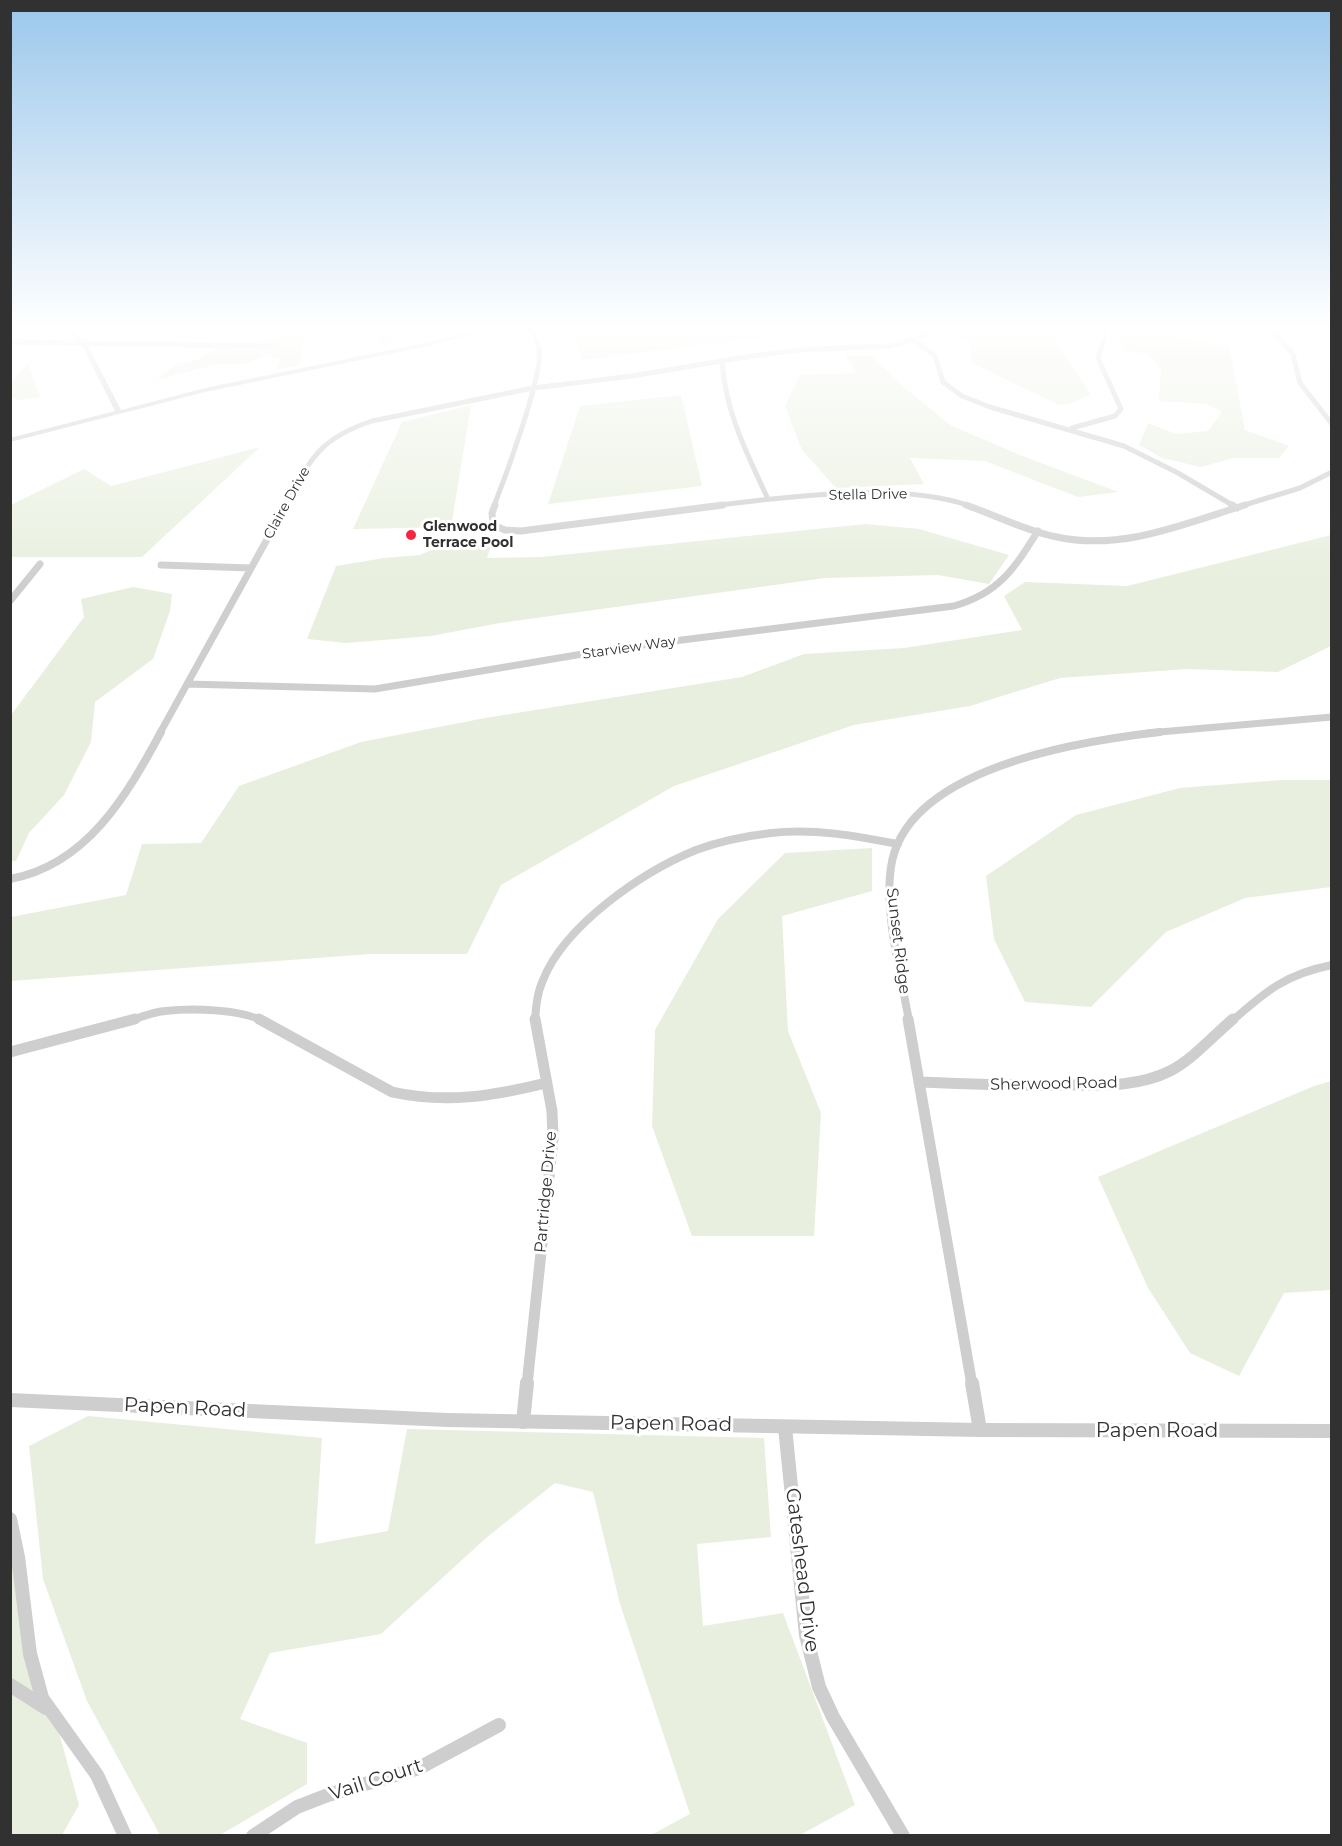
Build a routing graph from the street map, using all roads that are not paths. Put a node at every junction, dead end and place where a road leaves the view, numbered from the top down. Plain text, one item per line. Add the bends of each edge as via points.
1 (115, 413) edge
2 (411, 413) edge
3 (526, 413) edge
4 (730, 413) edge
5 (1015, 413) edge
6 (1118, 413) edge
7 (1071, 429) junction
8 (10, 440) edge
9 (1332, 472) edge
10 (768, 500) junction
11 (1237, 508) junction
12 (1038, 531) junction
13 (40, 564) dead end
14 (161, 565) dead end
15 (250, 568) junction
16 (10, 601) edge
17 (187, 684) junction
18 (1332, 717) edge
19 (898, 844) junction
20 (10, 879) edge
21 (1332, 965) edge
22 (10, 1052) edge
23 (921, 1082) junction
24 (546, 1083) junction
25 (10, 1400) edge
26 (523, 1422) junction
27 (785, 1427) junction
28 (980, 1430) junction
29 (1332, 1431) edge
30 (10, 1519) edge
31 (10, 1685) edge
32 (48, 1709) junction
33 (499, 1725) dead end
34 (125, 1836) edge
35 (253, 1836) edge
36 (903, 1836) edge

1 - 8 street
2 - 15 street, Claire Drive via 372,421 341,433 318,450
3 - 10 street, Stella Drive via 492,513 496,527 521,531
4 - 10 street
5 - 7 street
6 - 7 street
7 - 11 street via 1142,453
9 - 11 street, Stella Drive via 1300,488
10 - 12 street, Stella Drive via 871,492 911,494 952,500
11 - 12 street, Stella Drive via 1116,541 1081,541
12 - 17 street, Starview Way via 998,588 954,606 618,648 375,688
13 - 16 street
14 - 15 street
15 - 17 street, Claire Drive
17 - 20 street, Claire Drive via 137,774 101,825 56,865
18 - 19 street, Sunset Ridge via 1127,735 1046,751 959,783 938,795 910,820
19 - 23 street, Sunset Ridge via 891,891 897,953
19 - 24 street, Partridge Drive via 847,833 751,834 709,844 628,887 567,942 539,990 534,1020
21 - 23 street, Sherwood Road via 1290,975 1183,1062 1137,1082 1003,1086
22 - 24 street via 165,1011 214,1011 253,1016 392,1092 407,1096 442,1101 471,1099
23 - 28 street, Sunset Ridge
24 - 26 street, Partridge Drive via 553,1139
25 - 26 street, Papen Road
26 - 27 street, Papen Road
27 - 28 street, Papen Road
27 - 36 street, Gateshead Drive via 807,1635 819,1687
28 - 29 street, Papen Road
30 - 32 street via 30,1654
31 - 32 street
32 - 34 street via 97,1775
33 - 35 street, Vail Court via 419,1768 297,1807

